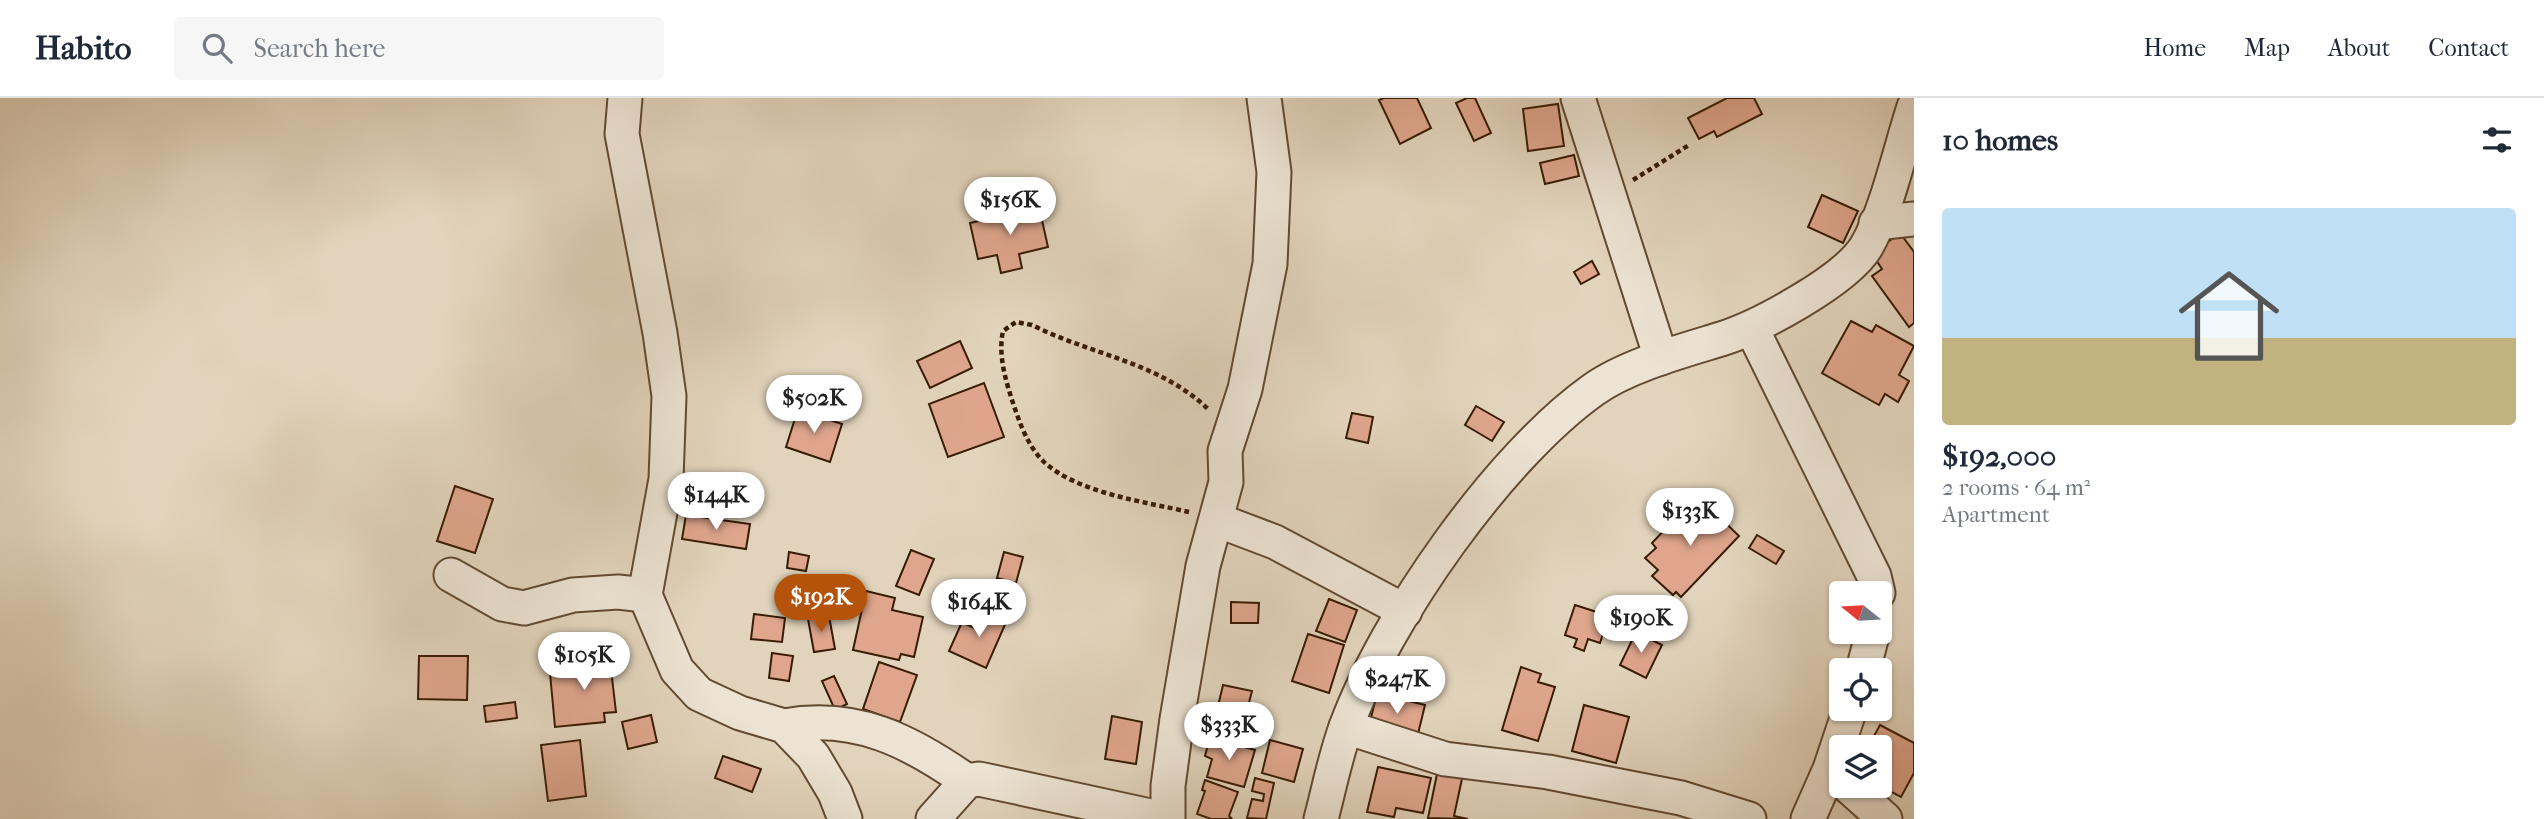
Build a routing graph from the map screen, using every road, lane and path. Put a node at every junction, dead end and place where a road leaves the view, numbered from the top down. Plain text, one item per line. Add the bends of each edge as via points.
1 (625, 98) edge
2 (1264, 98) edge
3 (1578, 98) edge
4 (1914, 107) edge
5 (1689, 145) dead end
6 (1608, 191) junction
7 (1914, 219) edge
8 (1876, 223) junction
9 (1752, 329) junction
10 (1661, 358) junction
11 (1225, 451) junction
12 (1217, 520) junction
13 (451, 575) dead end
14 (1875, 581) edge
15 (645, 595) junction
16 (1405, 611) junction
17 (784, 726) junction
18 (1346, 727) junction
19 (967, 781) junction
20 (1829, 792) edge
21 (1862, 798) edge
22 (845, 819) edge
23 (933, 819) edge
24 (1166, 819) edge
25 (1321, 819) edge
26 (1749, 819) edge
27 (1808, 819) edge
28 (1885, 819) edge

1 - 15 street via 622,134 669,396 666,479
2 - 11 street via 1274,172 1270,264 1245,389
3 - 6 street
4 - 8 street
5 - 6 path via 1642,176
6 - 10 street
7 - 8 street
8 - 9 street via 1865,248 1822,287
9 - 10 street
9 - 14 street
10 - 16 street via 1594,388 1523,451 1452,540
11 - 12 street via 1226,482
11 - 12 path via 1216,417 1189,391 1153,371 1023,322 1003,331 1006,382 1020,427 1041,460 1058,474 1110,493
12 - 16 street via 1275,542
12 - 24 street via 1203,566 1177,719
13 - 15 street via 502,604 524,608 573,595
15 - 17 street via 677,670 699,694
16 - 18 street
17 - 19 street via 817,722 894,736
17 - 22 street via 813,756
18 - 25 street
18 - 26 street via 1445,759 1548,772 1681,798
19 - 23 street
19 - 24 street via 979,779
20 - 27 street
21 - 28 street

